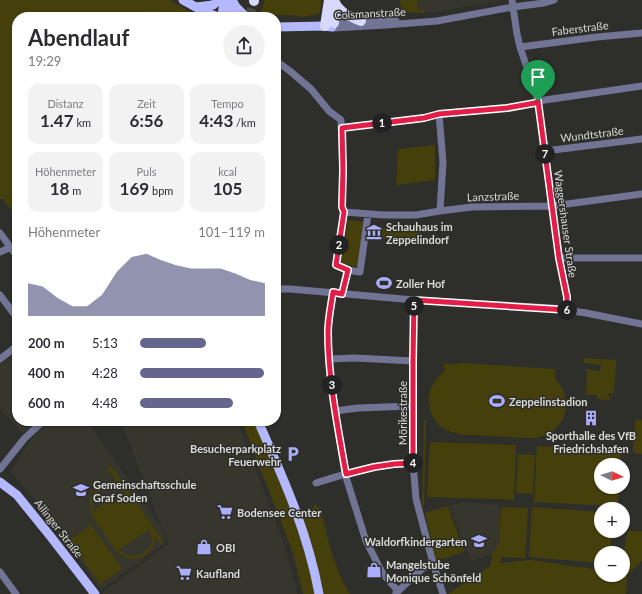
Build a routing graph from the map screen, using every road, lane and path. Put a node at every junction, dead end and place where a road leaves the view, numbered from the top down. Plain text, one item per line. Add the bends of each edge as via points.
1 (183, 0) edge
2 (219, 0) edge
3 (224, 0) edge
4 (232, 0) edge
5 (329, 0) edge
6 (334, 0) edge
7 (554, 0) edge
8 (512, 4) edge
9 (195, 7) junction
10 (200, 12) edge
11 (206, 12) edge
12 (223, 12) edge
13 (232, 12) edge
14 (240, 12) edge
15 (361, 21) junction
16 (416, 22) junction
17 (331, 25) junction
18 (281, 27) edge
19 (642, 33) edge
20 (520, 47) junction
21 (281, 65) edge
22 (642, 86) edge
23 (538, 101) junction
24 (439, 114) junction
25 (342, 128) junction
26 (642, 139) edge
27 (545, 151) junction
28 (642, 194) edge
29 (552, 206) junction
30 (440, 211) junction
31 (344, 212) junction
32 (368, 214) junction
33 (0, 233) edge
34 (11, 248) joint
35 (0, 252) edge
36 (559, 258) junction
37 (642, 258) edge
38 (348, 270) junction
39 (281, 289) edge
40 (333, 292) junction
41 (342, 294) junction
42 (0, 295) edge
43 (414, 300) junction
44 (567, 310) junction
45 (12, 311) edge
46 (642, 324) edge
47 (12, 350) edge
48 (0, 358) edge
49 (329, 360) junction
50 (413, 361) junction
51 (413, 406) junction
52 (335, 410) junction
53 (38, 426) edge
54 (260, 426) edge
55 (413, 463) junction
56 (0, 469) edge
57 (346, 474) junction
58 (0, 482) edge
59 (316, 483) dead end
60 (433, 563) junction
61 (0, 572) edge
62 (397, 593) edge
63 (16, 594) edge
64 (95, 594) edge
65 (319, 594) edge
66 (443, 594) edge

1 - 9 main road
2 - 9 main road via 213,6
3 - 12 main road
4 - 13 main road
4 - 14 main road
5 - 17 highway
6 - 15 highway via 340,10
6 - 17 highway
7 - 8 street, Colsmanstraße via 544,3
8 - 16 street, Colsmanstraße via 437,21
8 - 20 street, Waggershauser Straße
9 - 10 street
9 - 11 main road
15 - 16 street, Colsmanstraße
15 - 17 street, Colsmanstraße
16 - 17 street, Colsmanstraße
17 - 18 main road, Colsmanstraße
19 - 20 street, Faberstraße
20 - 23 street, Waggershauser Straße
21 - 25 street via 311,89 329,111 341,120
22 - 23 street
23 - 24 street via 507,108
23 - 27 street, Waggershauser Straße
24 - 25 street
24 - 30 street via 442,162
25 - 31 street
26 - 27 street, Wundtstraße
27 - 29 street, Waggershauser Straße
28 - 29 street, Lanzstraße
29 - 30 street, Lanzstraße via 488,206
29 - 36 street, Waggershauser Straße
30 - 32 street, Lanzstraße via 411,215
31 - 32 street, Lanzstraße
31 - 38 street via 336,265
32 - 38 street via 360,272
33 - 34 street
34 - 35 street
36 - 37 street
36 - 44 street, Waggershauser Straße
38 - 41 street
39 - 40 street
40 - 41 street
40 - 49 street via 328,331
41 - 43 street
42 - 45 street
43 - 44 street
43 - 50 street, Mörikestraße
44 - 46 street
47 - 48 street
49 - 50 street via 355,358
49 - 52 street
50 - 51 street, Mörikestraße
51 - 52 street
51 - 55 street, Mörikestraße
52 - 57 street
53 - 56 street
54 - 65 main road via 297,513
55 - 57 street via 374,467
55 - 60 street, Mörikestraße via 416,499
57 - 59 street
57 - 62 street via 366,541 383,574
58 - 64 main road, Ailinger Straße via 17,495
60 - 62 street via 422,568
60 - 66 street, Mörikestraße
61 - 63 street

